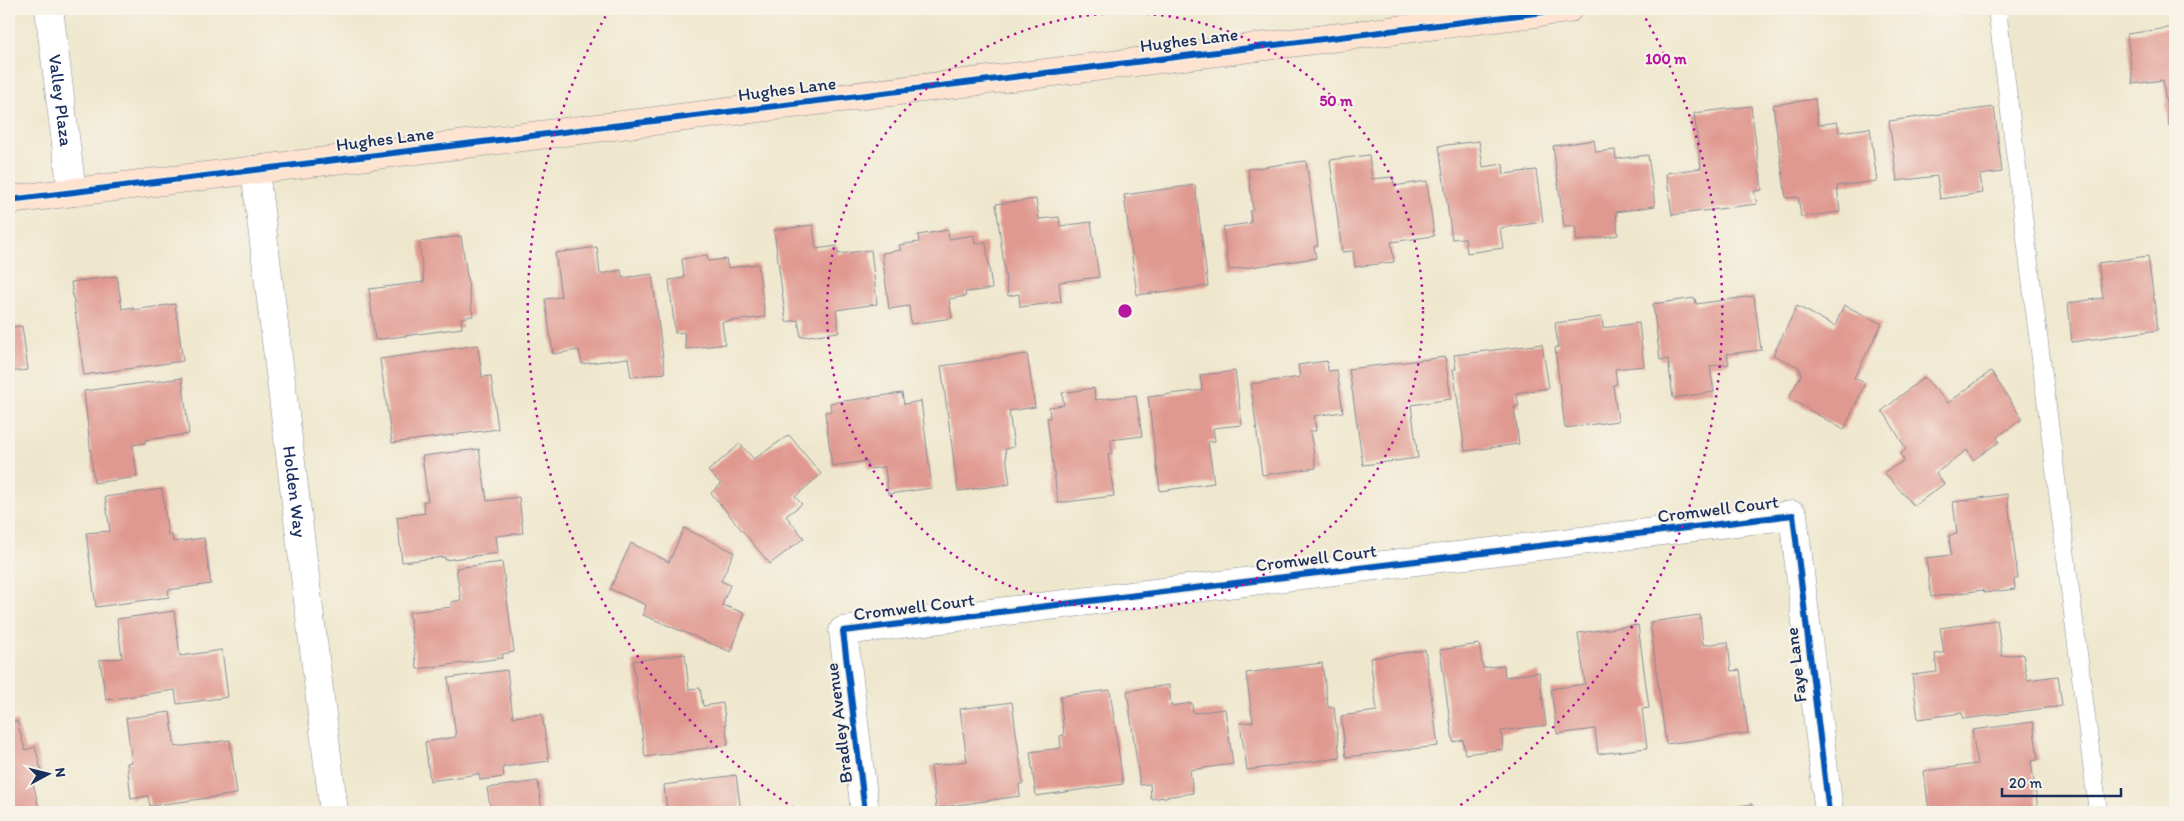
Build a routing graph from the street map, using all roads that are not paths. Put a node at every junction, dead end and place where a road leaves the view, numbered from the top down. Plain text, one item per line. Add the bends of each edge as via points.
1 (49, 9) edge
2 (1568, 9) edge
3 (1997, 9) edge
4 (255, 170) junction
5 (72, 192) junction
6 (9, 200) edge
7 (1793, 515) joint
8 (843, 631) joint
9 (334, 812) edge
10 (865, 812) edge
11 (1829, 812) edge
12 (2098, 812) edge

1 - 5 street, Valley Plaza
2 - 4 street, Hughes Lane
3 - 12 lane
4 - 5 street, Hughes Lane
4 - 9 street, Holden Way
5 - 6 street, Hughes Lane
7 - 8 street, Cromwell Court
7 - 11 street, Faye Lane
8 - 10 street, Bradley Avenue

